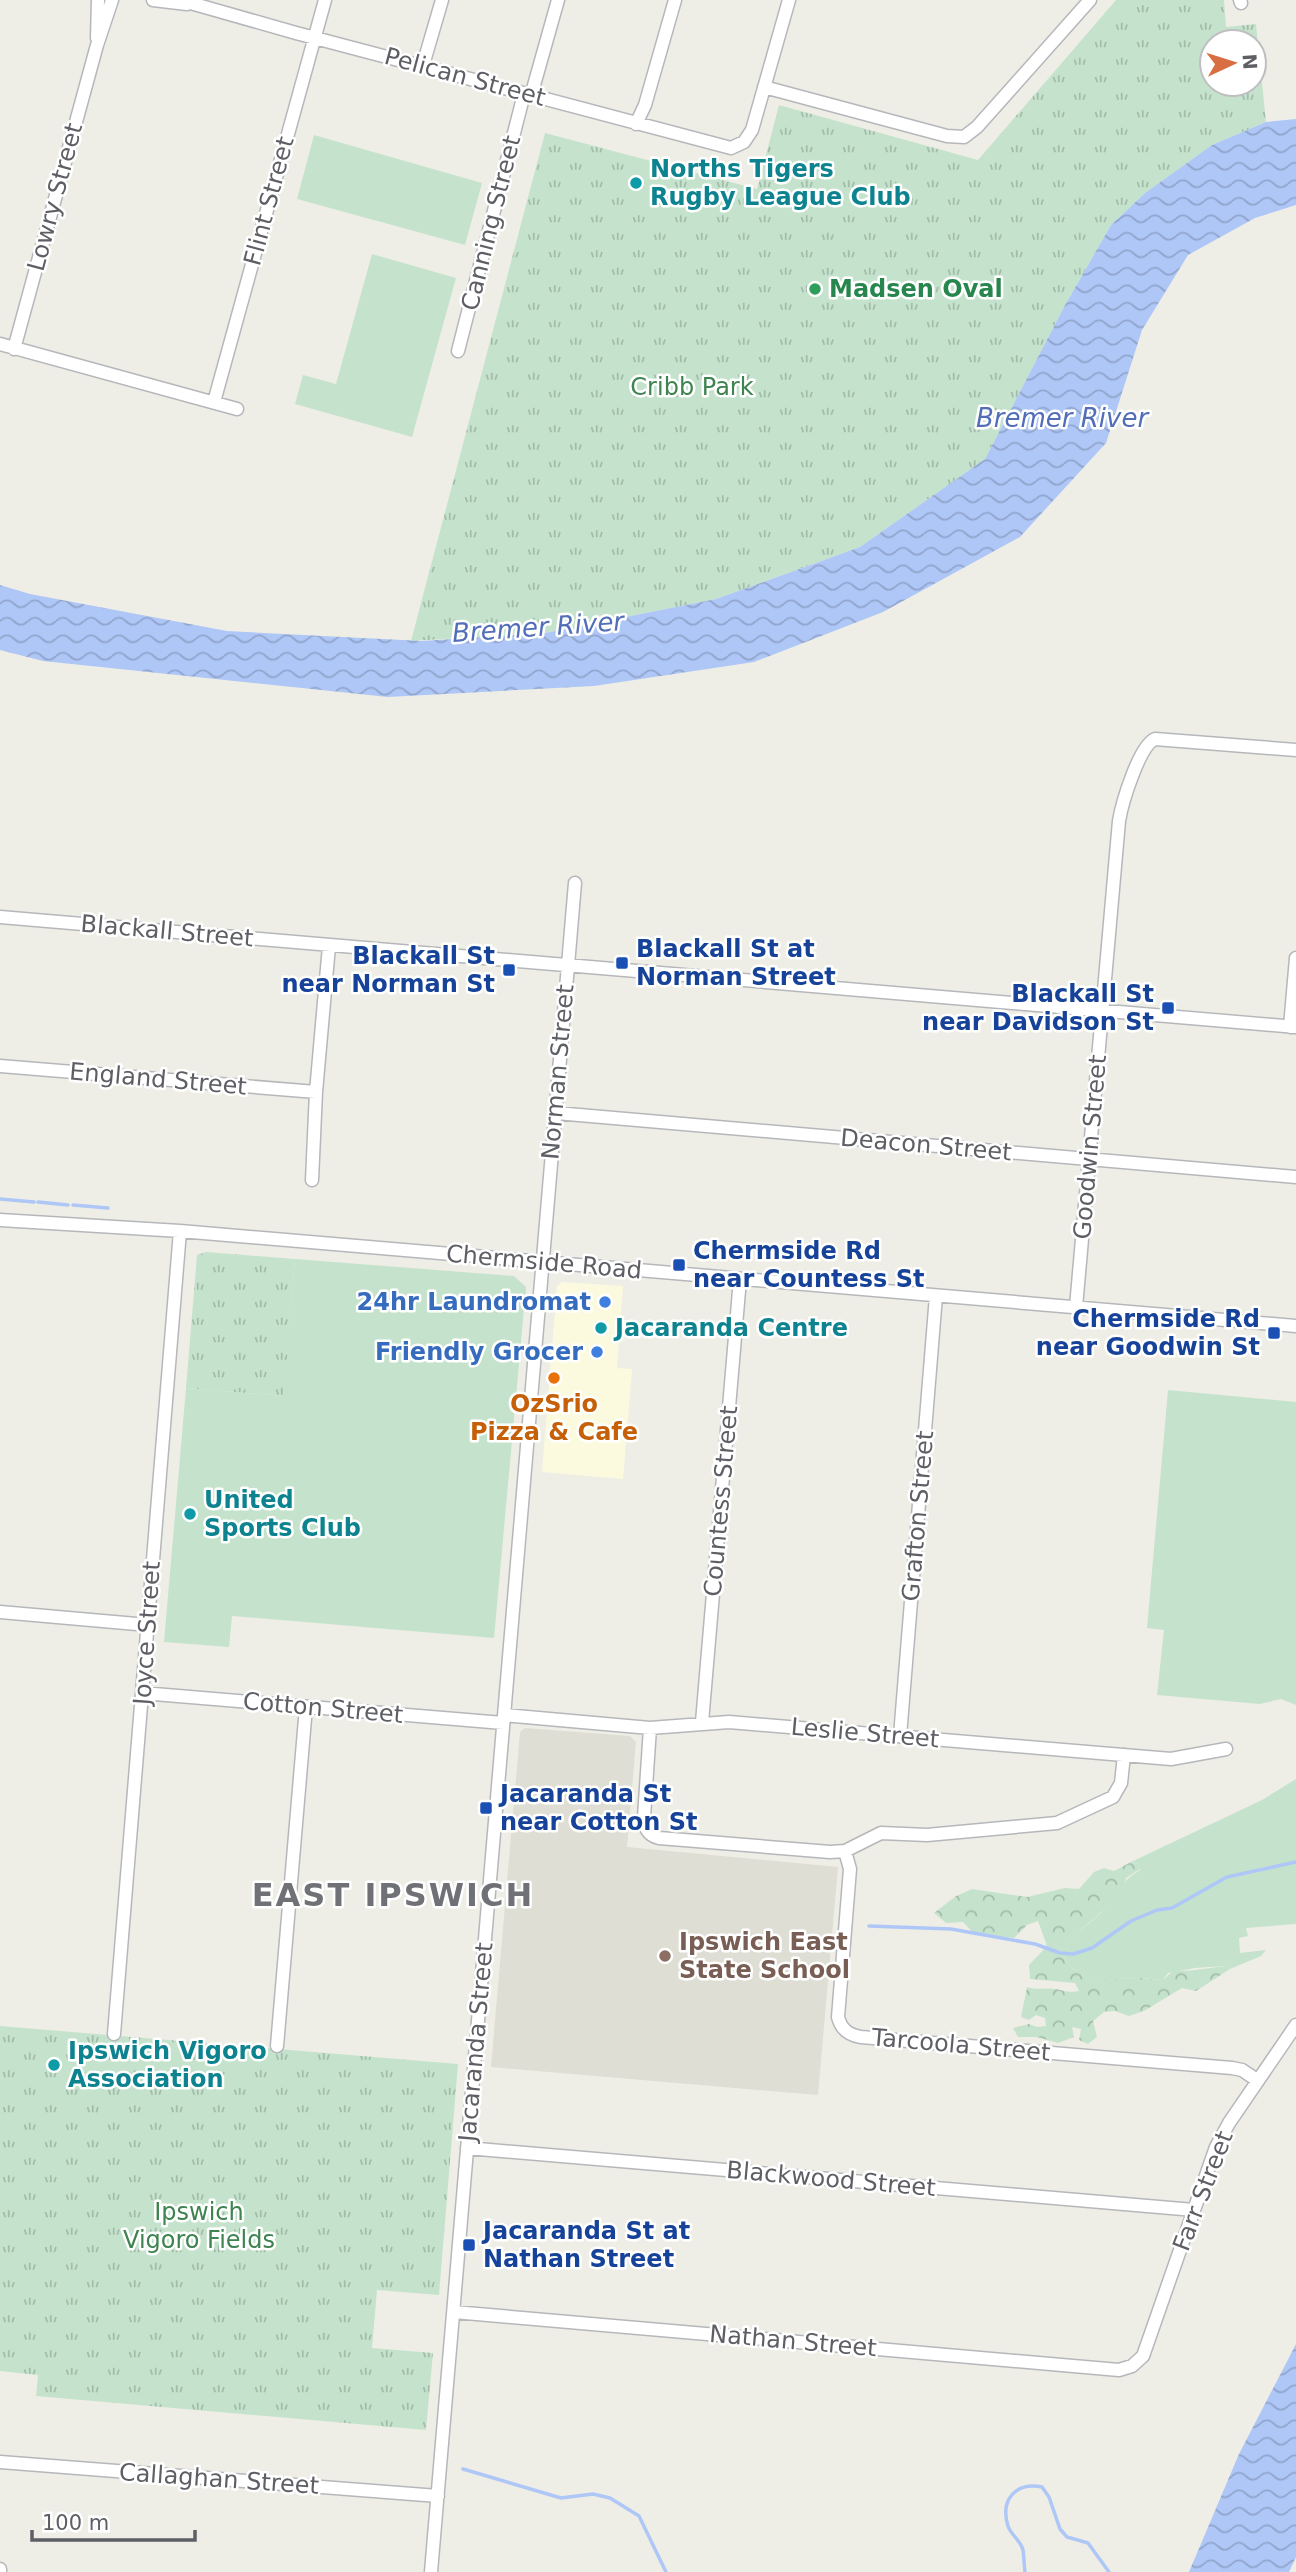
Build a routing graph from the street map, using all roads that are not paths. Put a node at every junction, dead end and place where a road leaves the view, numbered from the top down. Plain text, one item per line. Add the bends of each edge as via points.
1 (98, 0) edge
2 (112, 0) edge
3 (153, 0) edge
4 (325, 0) edge
5 (442, 0) edge
6 (558, 0) edge
7 (675, 0) edge
8 (789, 0) edge
9 (1090, 0) edge
10 (185, 2) edge
11 (314, 37) junction
12 (97, 45) junction
13 (423, 65) junction
14 (764, 87) junction
15 (528, 95) junction
16 (636, 124) junction
17 (0, 344) edge
18 (14, 349) junction
19 (458, 351) dead end
20 (214, 402) junction
21 (237, 409) dead end
22 (1296, 750) edge
23 (575, 883) dead end
24 (0, 917) edge
25 (329, 946) junction
26 (1296, 958) edge
27 (567, 965) junction
28 (1102, 1011) junction
29 (1293, 1027) edge
30 (0, 1066) edge
31 (316, 1092) junction
32 (556, 1113) junction
33 (1089, 1158) junction
34 (1296, 1177) edge
35 (312, 1180) dead end
36 (0, 1220) edge
37 (180, 1231) junction
38 (542, 1262) junction
39 (740, 1279) junction
40 (936, 1296) junction
41 (1076, 1307) junction
42 (1296, 1326) edge
43 (0, 1612) edge
44 (148, 1625) junction
45 (142, 1693) junction
46 (306, 1707) junction
47 (504, 1719) junction
48 (702, 1722) junction
49 (650, 1728) junction
50 (900, 1736) junction
51 (1226, 1749) dead end
52 (1124, 1755) junction
53 (845, 1851) junction
54 (1296, 2025) edge
55 (114, 2034) dead end
56 (277, 2046) dead end
57 (1257, 2080) junction
58 (467, 2148) junction
59 (1194, 2210) junction
60 (454, 2312) junction
61 (1132, 2366) joint
62 (0, 2462) edge
63 (438, 2496) junction
64 (431, 2572) edge

1 - 12 street, Lowry Street
2 - 12 street, Lowry Street
3 - 10 street, Pelican Street
4 - 11 street, Flint Street
5 - 13 street
6 - 15 street, Canning Street
7 - 16 street
8 - 14 street
9 - 14 street via 967,136 947,136
10 - 11 street, Pelican Street
11 - 13 street, Pelican Street
11 - 20 street, Flint Street
12 - 18 street, Lowry Street
13 - 15 street, Pelican Street
14 - 16 street, Pelican Street via 752,130 739,146 726,148
15 - 16 street, Pelican Street
15 - 19 street, Canning Street
17 - 18 street
18 - 20 street
20 - 21 street
22 - 28 street, Goodwin Street via 1150,741 1120,814
23 - 27 street, Norman Street
24 - 25 street, Blackall Street
25 - 27 street, Blackall Street
25 - 31 street
26 - 29 street
27 - 28 street, Blackall Street
27 - 32 street, Norman Street
28 - 29 street, Blackall Street
28 - 33 street, Goodwin Street
30 - 31 street, England Street
31 - 35 street
32 - 33 street, Deacon Street
32 - 38 street, Norman Street
33 - 34 street, Deacon Street
33 - 41 street, Goodwin Street
36 - 37 street, Chermside Road
37 - 38 street, Chermside Road
37 - 44 street, Joyce Street
38 - 39 street, Chermside Road
38 - 47 street, Jacaranda Street
39 - 40 street, Chermside Road
39 - 48 street, Countess Street
40 - 41 street, Chermside Road
40 - 50 street, Grafton Street
41 - 42 street, Chermside Road
43 - 44 street
44 - 45 street, Joyce Street
45 - 46 street, Cotton Street
45 - 55 street, Joyce Street
46 - 47 street, Cotton Street
46 - 56 street
47 - 49 street, Leslie Street
47 - 58 street, Jacaranda Street
48 - 49 street, Leslie Street
48 - 50 street, Leslie Street
49 - 53 street via 644,1817 648,1832 659,1838
50 - 52 street, Leslie Street
51 - 52 street, Leslie Street via 1171,1759
52 - 53 street via 1116,1793 1063,1821 927,1835 881,1833
53 - 57 street, Tarcoola Street via 850,1869 838,2017 847,2033 1232,2068
54 - 57 street, Farr Street
57 - 59 street, Farr Street via 1216,2147
58 - 59 street, Blackwood Street
58 - 60 street, Jacaranda Street
59 - 61 street, Farr Street via 1143,2357
60 - 61 street, Nathan Street via 1119,2370
60 - 63 street, Jacaranda Street
62 - 63 street, Callaghan Street
63 - 64 street, Jacaranda Street

